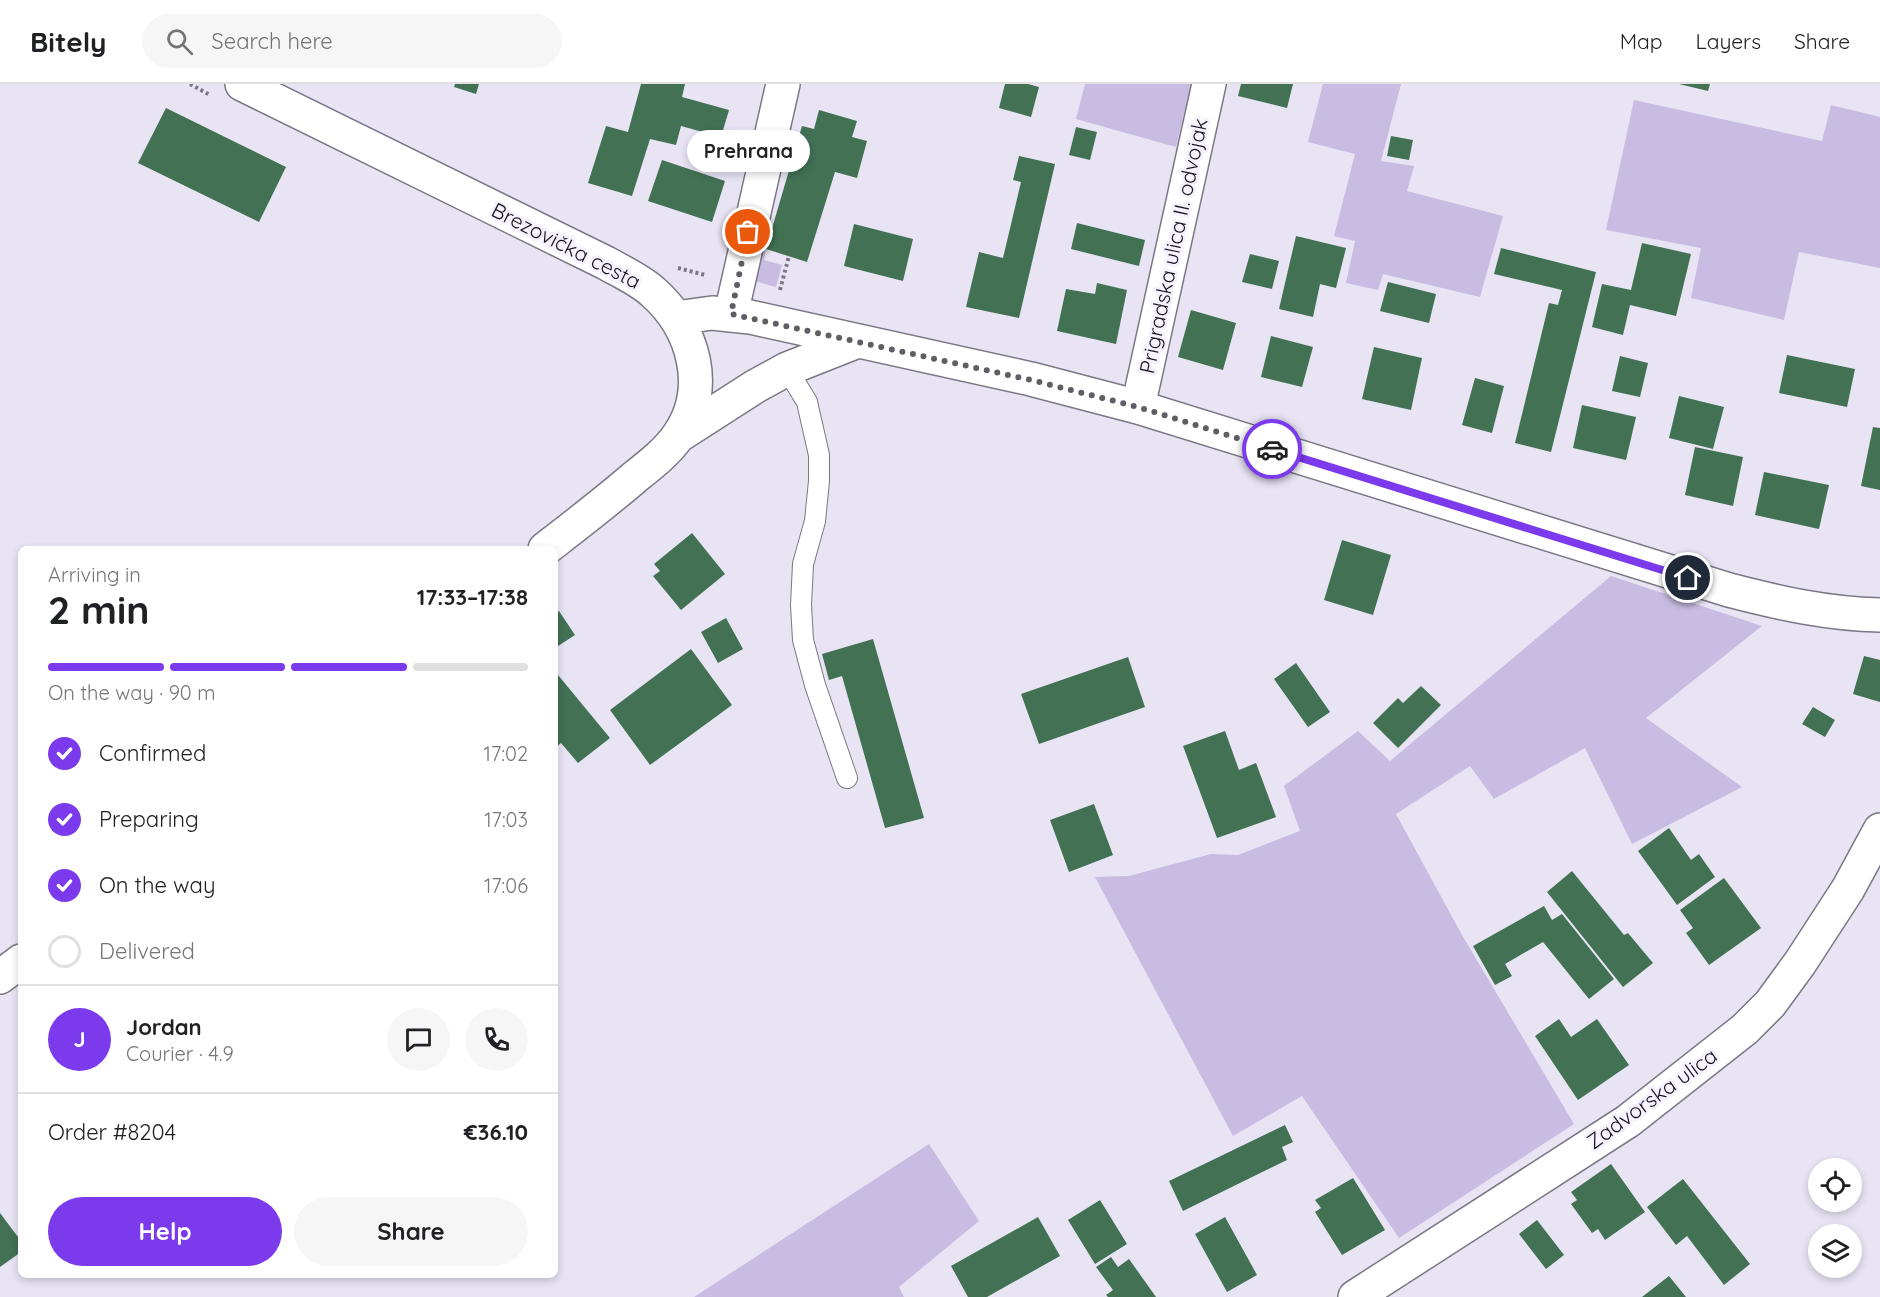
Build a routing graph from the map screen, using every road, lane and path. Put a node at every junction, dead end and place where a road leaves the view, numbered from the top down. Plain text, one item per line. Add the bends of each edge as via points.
1 (242, 84) edge
2 (783, 84) edge
3 (1209, 84) edge
4 (789, 256) dead end
5 (703, 275) dead end
6 (696, 280) dead end
7 (779, 294) dead end
8 (731, 314) junction
9 (676, 318) junction
10 (858, 341) junction
11 (787, 369) junction
12 (1138, 407) junction
13 (678, 436) junction
14 (550, 546) edge
15 (1880, 615) edge
16 (847, 778) dead end
17 (1880, 830) edge
18 (18, 963) edge
19 (0, 977) edge
20 (1355, 1297) edge

1 - 9 main road, Brezovička cesta via 606,263 653,291
2 - 8 main road
3 - 12 main road, Prigradska ulica II. odvojak
4 - 7 path
5 - 6 path
8 - 9 main road
8 - 10 main road
9 - 13 main road, Brezovička cesta via 689,340 694,363 693,397
10 - 11 main road
10 - 12 main road
11 - 13 main road
11 - 16 lane via 807,402 819,454 815,521 803,564 803,640
12 - 15 main road via 1729,590 1791,606 1850,615
13 - 14 main road, Brezovička cesta via 664,452
17 - 20 main road, Zadvorska ulica via 1800,963 1770,1004 1745,1029 1628,1121
18 - 19 main road

